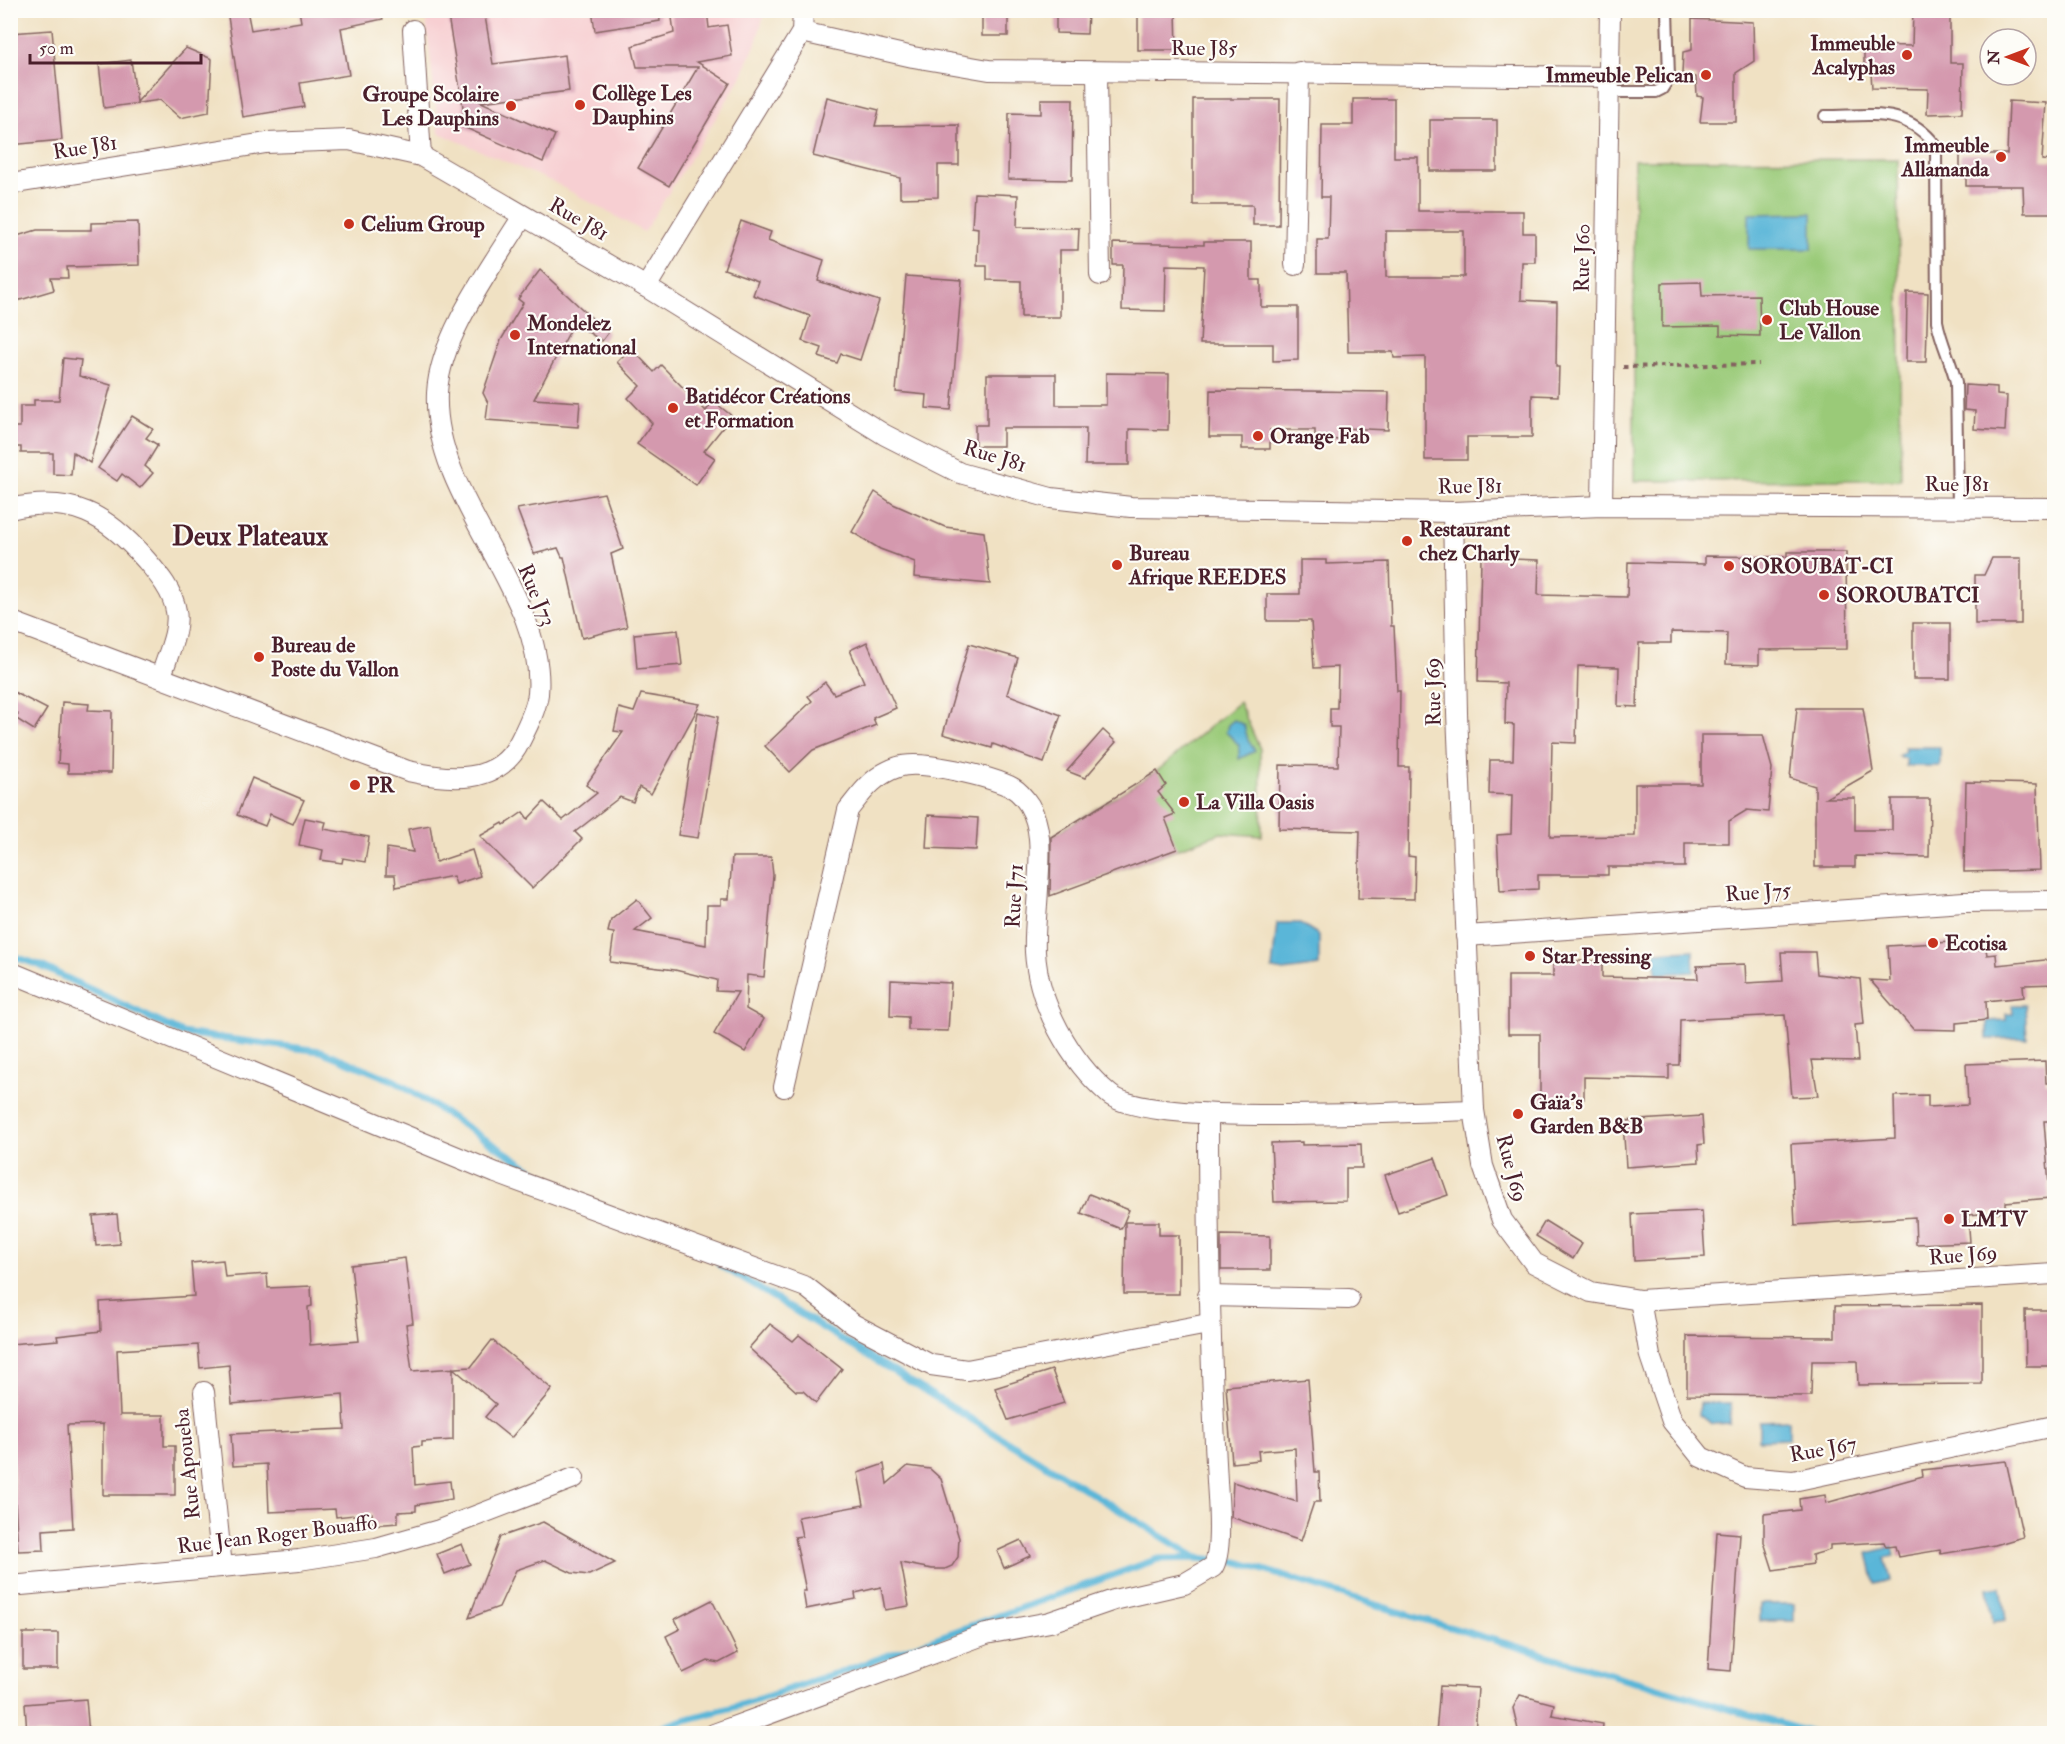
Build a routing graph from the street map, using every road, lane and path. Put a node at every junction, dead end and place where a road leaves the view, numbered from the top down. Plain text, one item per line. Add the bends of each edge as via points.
1 (803, 10) edge
2 (1610, 10) edge
3 (1667, 10) edge
4 (413, 30) dead end
5 (802, 32) junction
6 (1096, 72) junction
7 (1299, 72) junction
8 (1610, 84) junction
9 (1825, 116) dead end
10 (420, 156) junction
11 (10, 184) edge
12 (524, 216) junction
13 (1295, 265) dead end
14 (1100, 275) dead end
15 (646, 287) junction
16 (1759, 364) dead end
17 (1604, 367) junction
18 (1602, 506) junction
19 (1958, 508) junction
20 (2055, 508) edge
21 (10, 509) edge
22 (1453, 512) junction
23 (10, 621) edge
24 (161, 677) junction
25 (2055, 901) edge
26 (1466, 936) junction
27 (10, 972) edge
28 (784, 1087) dead end
29 (1474, 1110) junction
30 (1208, 1115) junction
31 (2055, 1274) edge
32 (1208, 1296) junction
33 (1350, 1299) dead end
34 (1640, 1300) junction
35 (1209, 1324) junction
36 (204, 1392) dead end
37 (2055, 1426) edge
38 (574, 1478) dead end
39 (222, 1567) junction
40 (10, 1586) edge
41 (714, 1734) edge

1 - 5 street
2 - 8 street, Rue J60
3 - 8 lane via 1669,78 1662,89 1656,92
4 - 10 street
5 - 6 street, Rue J85 via 989,70
5 - 15 street
6 - 7 street, Rue J85
6 - 14 street
7 - 8 street, Rue J85
7 - 13 street
8 - 17 street, Rue J60
9 - 19 lane via 1889,116 1908,120 1924,130 1936,146 1936,321 1956,382
10 - 11 street, Rue J81 via 349,140 266,143
10 - 12 street, Rue J81
12 - 15 street, Rue J81
12 - 24 street, Rue J73 via 458,325 442,360 437,394 441,433 451,469 528,626 538,696 516,750 492,770 445,779 408,771
15 - 22 street, Rue J81 via 885,435 960,473 1050,498 1131,507
16 - 17 path
17 - 18 street, Rue J60
18 - 19 street, Rue J81
18 - 22 street, Rue J81
19 - 20 street, Rue J81
21 - 24 street via 38,503 65,504 96,514 125,536 163,580 176,611
22 - 26 street, Rue J69
23 - 24 street, Rue J73
25 - 26 street, Rue J75 via 1964,902
26 - 29 street, Rue J69
27 - 35 street via 496,1173 806,1287 853,1324 931,1365 967,1370
28 - 30 street, Rue J71 via 848,810 872,780 900,766 937,767 979,775 1014,789 1029,805 1041,840 1035,953 1044,998 1071,1052 1110,1096 1144,1109
29 - 30 street, Rue J71
29 - 34 street, Rue J69 via 1483,1166 1502,1220 1534,1263 1591,1292
30 - 32 street
31 - 34 street, Rue J69
32 - 33 street
32 - 35 street
34 - 37 street, Rue J67 via 1650,1356 1672,1421 1701,1457 1745,1477 1793,1481
35 - 41 street via 1218,1515 1216,1564 1208,1572 1184,1584 1114,1600 1050,1622 986,1634
36 - 39 street, Rue Apoueba
38 - 39 street, Rue Jean Roger Bouaffo via 439,1530 376,1548
39 - 40 street, Rue Jean Roger Bouaffo

